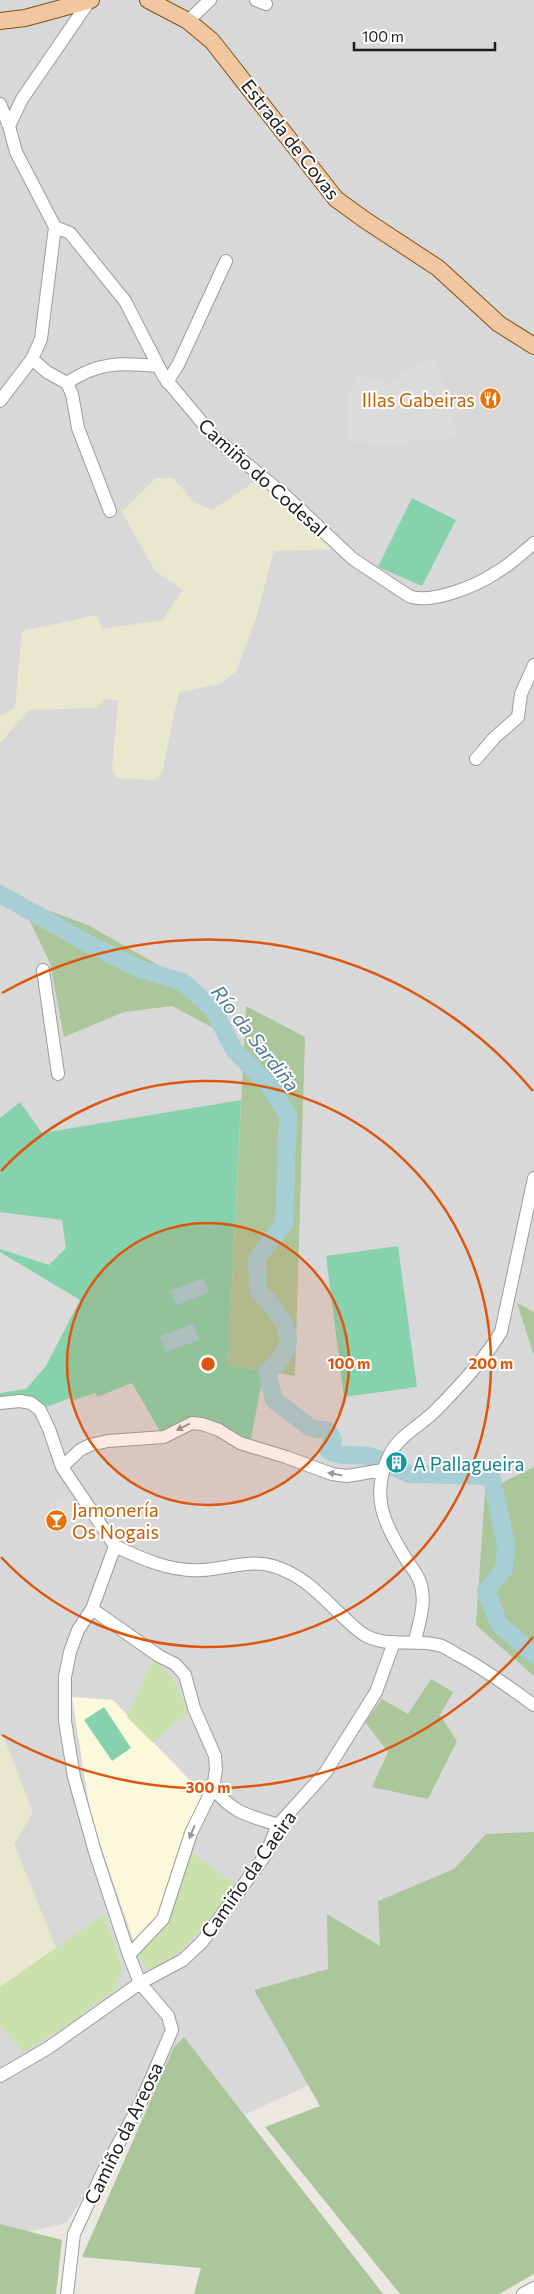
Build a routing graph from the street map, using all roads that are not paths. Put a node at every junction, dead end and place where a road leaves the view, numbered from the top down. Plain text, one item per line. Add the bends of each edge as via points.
1 (90, 0) edge
2 (148, 0) edge
3 (210, 0) edge
4 (188, 21) junction
5 (0, 22) edge
6 (0, 104) edge
7 (9, 126) junction
8 (55, 228) junction
9 (226, 261) dead end
10 (534, 346) edge
11 (32, 359) junction
12 (158, 366) junction
13 (167, 382) junction
14 (66, 383) junction
15 (0, 401) edge
16 (110, 511) dead end
17 (534, 543) edge
18 (534, 665) edge
19 (476, 759) dead end
20 (43, 970) dead end
21 (58, 1074) dead end
22 (534, 1178) edge
23 (0, 1403) edge
24 (62, 1467) junction
25 (383, 1470) junction
26 (115, 1546) junction
27 (92, 1609) junction
28 (394, 1642) junction
29 (415, 1642) junction
30 (534, 1705) edge
31 (213, 1788) junction
32 (278, 1825) junction
33 (129, 1955) junction
34 (140, 1983) junction
35 (0, 2076) edge
36 (534, 2288) edge
37 (67, 2294) edge
38 (523, 2294) edge

1 - 5 main road
1 - 7 street via 22,99
2 - 4 main road, Estrada de Covas
3 - 4 street
4 - 10 main road, Estrada de Covas via 223,54 336,199 438,268 499,324
6 - 7 street
7 - 8 street via 16,152
8 - 11 street via 41,339
8 - 12 street, Camiño do Codesal via 70,233 125,301
9 - 13 street
11 - 14 street
11 - 15 street
12 - 13 street, Camiño do Codesal
12 - 14 street via 116,362 79,374
13 - 17 street, Camiño do Codesal via 215,438 280,491 353,559 410,596 431,600 496,574
14 - 16 street via 72,394 78,428
18 - 19 street via 521,694 518,717
20 - 21 street
22 - 25 street via 500,1332 492,1346 434,1412 394,1445
23 - 24 street via 20,1401 31,1403 40,1410
25 -> 24 street via 347,1476 332,1474 240,1443 219,1430 192,1423 164,1437 90,1445
24 - 26 street
25 - 29 street via 381,1512 417,1576 423,1595
26 - 27 street, Camiño da Areosa
26 - 28 street via 166,1567 185,1570 258,1564 273,1566 292,1573 314,1588 364,1635
27 - 31 street via 175,1664 185,1675 194,1708 215,1756
27 - 33 street, Camiño da Areosa via 78,1630 70,1652 65,1677 65,1721 74,1777
28 - 29 street
28 - 32 street, Camiño da Caeira via 376,1692 324,1772
29 - 30 street via 447,1649 480,1667
31 - 32 street via 236,1811
31 -> 33 street via 191,1832 163,1920
32 - 34 street, Camiño da Caeira via 266,1854 202,1942 183,1960
33 - 34 street, Camiño da Areosa
34 - 35 street, Camiño da Caeira via 48,2048
34 - 37 street, Camiño da Areosa via 168,2016 172,2030 141,2102 74,2234
36 - 38 street

